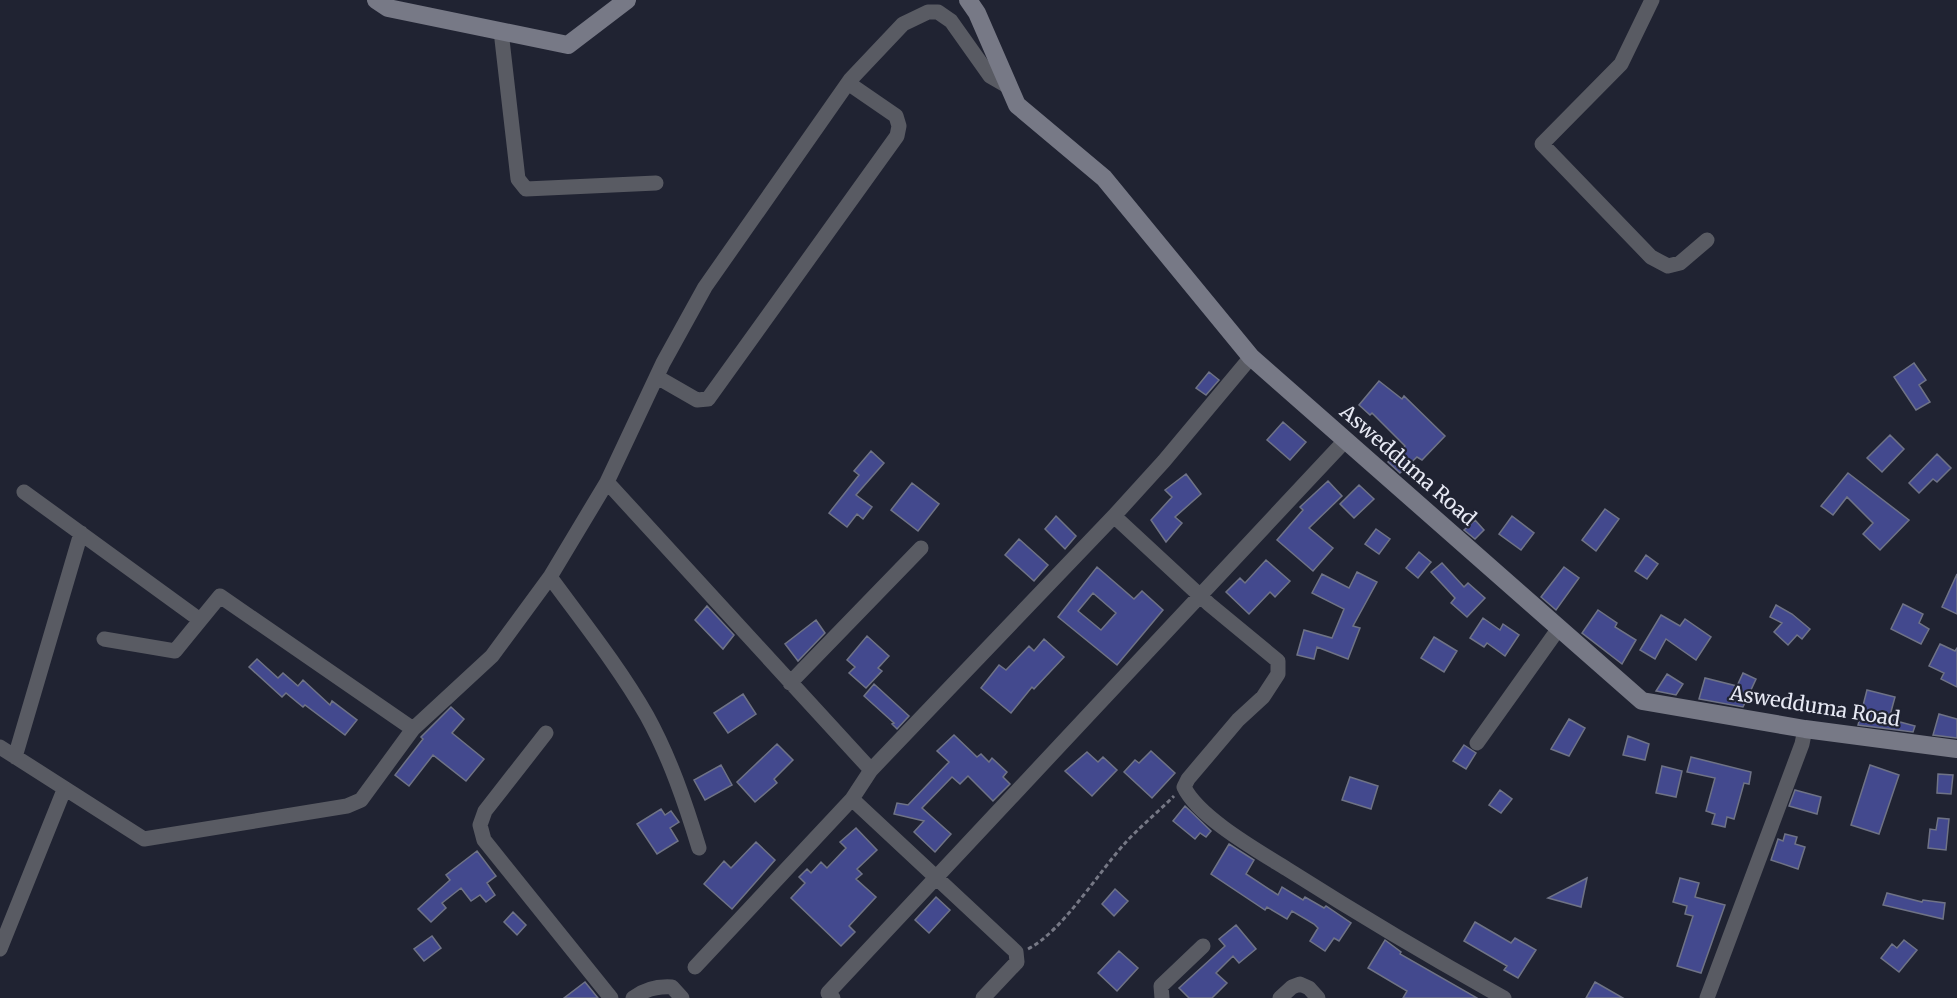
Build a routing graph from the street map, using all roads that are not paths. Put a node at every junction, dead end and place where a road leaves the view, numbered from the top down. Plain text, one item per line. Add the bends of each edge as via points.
1 (375, 0) edge
2 (627, 0) edge
3 (968, 0) edge
4 (1652, 0) edge
5 (501, 31) junction
6 (848, 83) junction
7 (1009, 87) junction
8 (656, 183) dead end
9 (1707, 240) dead end
10 (1251, 357) junction
11 (657, 377) junction
12 (1341, 444) dead end
13 (607, 482) junction
14 (24, 492) dead end
15 (1114, 516) junction
16 (81, 533) junction
17 (921, 548) dead end
18 (550, 577) junction
19 (1199, 594) junction
20 (200, 620) junction
21 (1559, 628) junction
22 (104, 639) dead end
23 (790, 683) junction
24 (413, 729) junction
25 (1805, 729) junction
26 (546, 733) dead end
27 (1477, 743) dead end
28 (0, 747) edge
29 (1957, 749) edge
30 (15, 757) junction
31 (871, 770) junction
32 (64, 790) junction
33 (852, 799) junction
34 (699, 848) dead end
35 (934, 876) junction
36 (1203, 946) dead end
37 (0, 949) edge
38 (695, 967) dead end
39 (611, 998) edge
40 (633, 998) edge
41 (682, 998) edge
42 (833, 998) edge
43 (983, 998) edge
44 (1162, 998) edge
45 (1280, 998) edge
46 (1318, 998) edge
47 (1504, 998) edge
48 (1707, 998) edge

1 - 5 street via 388,8
2 - 5 street via 568,45
3 - 7 street, Aswedduma Road
4 - 9 street via 1621,64 1542,144 1651,257 1668,266 1680,263
5 - 8 street via 518,179 526,189
6 - 7 street via 903,24 928,12 938,12 951,21 990,76
6 - 11 street via 705,287
6 - 11 street via 896,116 897,136 708,399 697,400
7 - 10 street, Aswedduma Road via 1017,105 1104,178
10 - 15 street
10 - 21 street, Aswedduma Road
11 - 13 street
12 - 19 street
13 - 18 street
13 - 23 street
14 - 16 street
15 - 19 street
15 - 31 street
16 - 20 street
16 - 30 street
17 - 23 street
18 - 24 street via 492,656
18 - 34 street via 646,716 679,785
19 - 35 street
19 - 47 street via 1278,661 1278,674 1263,697 1238,720 1184,787 1198,807 1245,843 1356,913
20 - 22 street via 175,651
20 - 24 street via 220,596
21 - 25 street, Aswedduma Road via 1642,701
21 - 27 street
23 - 31 street
24 - 32 street via 361,800 347,806 144,839
25 - 29 street, Aswedduma Road
25 - 48 street
26 - 39 street via 485,811 480,825 484,840
28 - 30 street
30 - 32 street
31 - 33 street
32 - 37 street
33 - 35 street
33 - 38 street
35 - 42 street via 828,993
35 - 43 street via 1016,952 1017,962
36 - 44 street via 1161,986
40 - 41 street via 660,986 672,987
45 - 46 street via 1300,984

